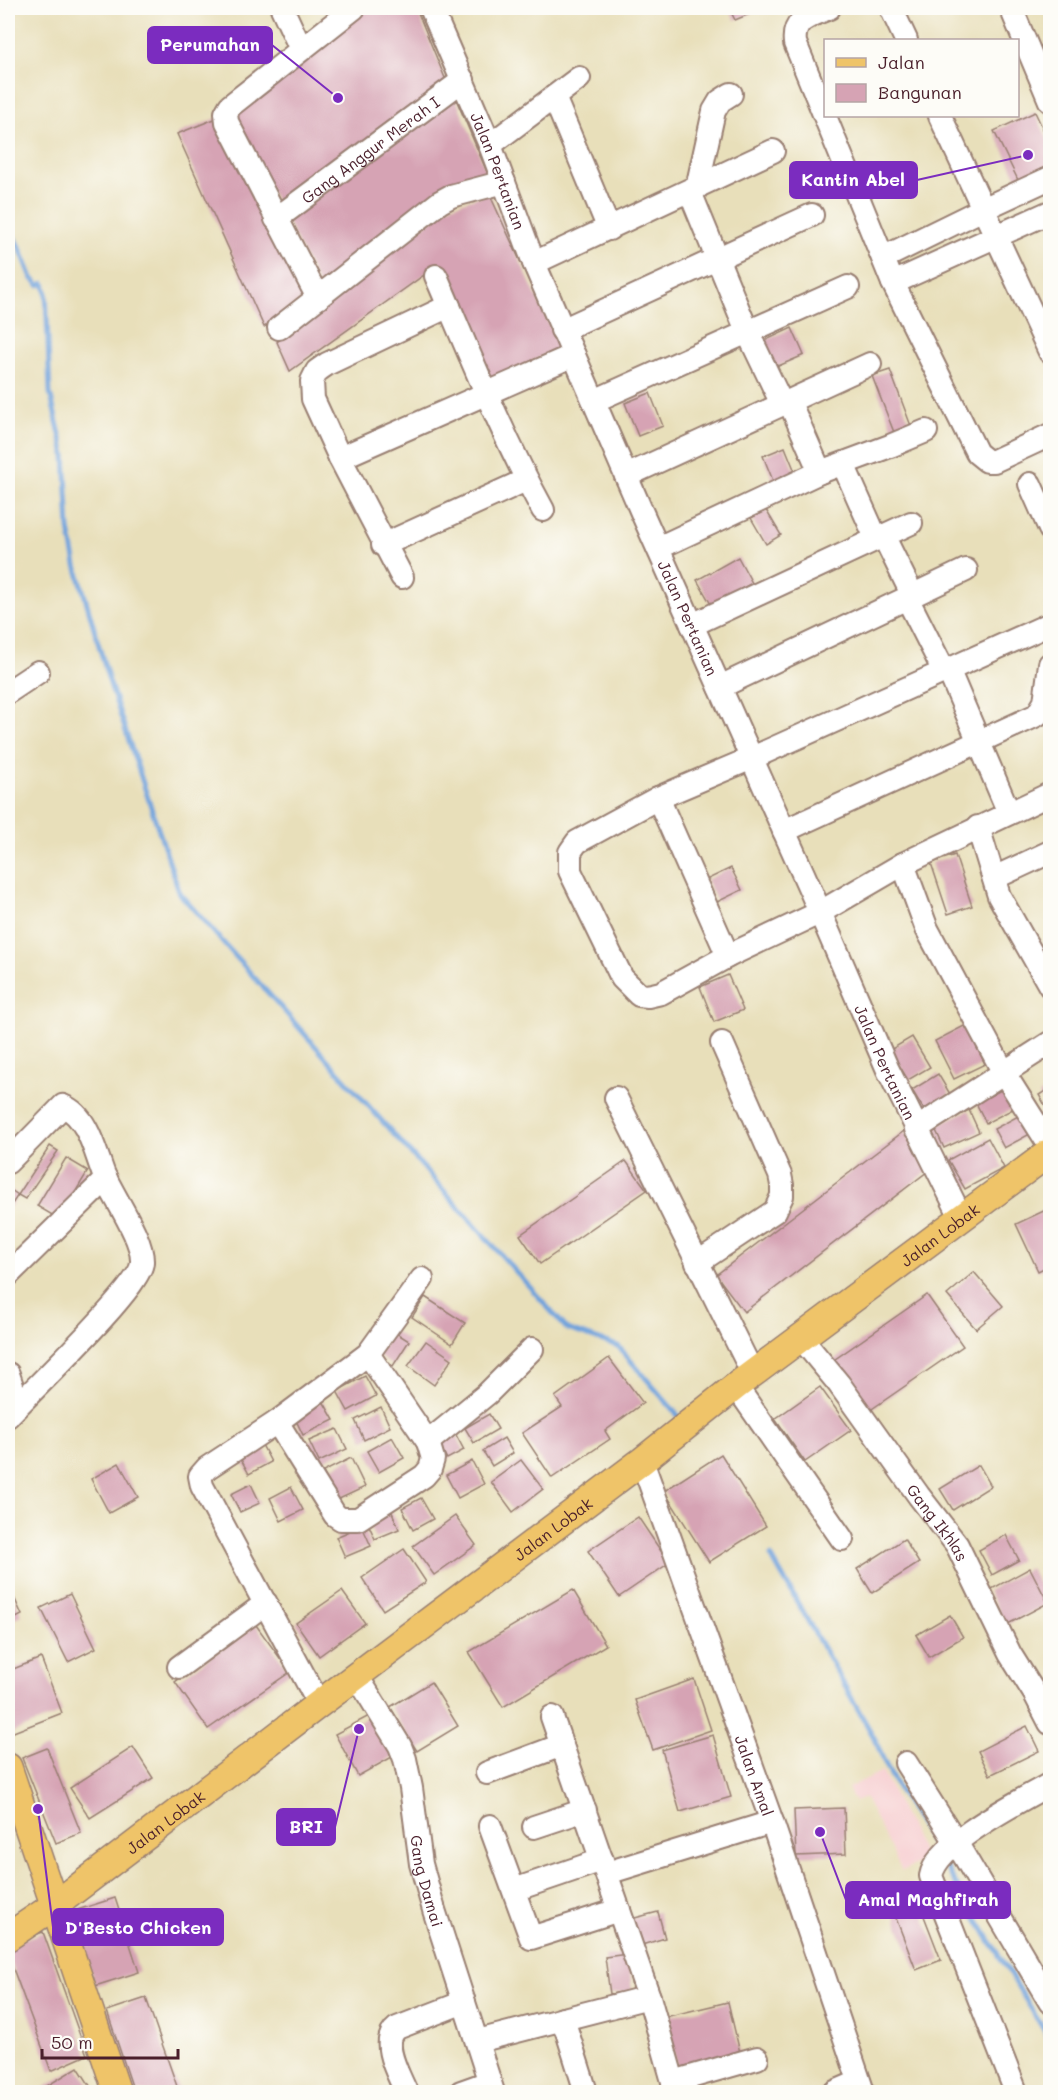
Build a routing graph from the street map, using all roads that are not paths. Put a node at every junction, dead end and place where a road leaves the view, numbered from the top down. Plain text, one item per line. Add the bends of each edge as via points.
1 (282, 8) edge
2 (354, 8) edge
3 (431, 8) edge
4 (829, 8) edge
5 (891, 8) edge
6 (1011, 8) edge
7 (906, 39) edge
8 (301, 49) junction
9 (579, 78) dead end
10 (463, 80) junction
11 (731, 94) dead end
12 (554, 97) junction
13 (1050, 101) edge
14 (824, 114) edge
15 (825, 117) edge
16 (940, 117) edge
17 (490, 145) junction
18 (773, 151) dead end
19 (1050, 178) edge
20 (504, 182) junction
21 (693, 190) junction
22 (982, 209) junction
23 (1050, 212) edge
24 (812, 215) dead end
25 (276, 219) junction
26 (609, 229) junction
27 (997, 236) junction
28 (883, 258) junction
29 (718, 259) junction
30 (534, 263) junction
31 (436, 276) dead end
32 (893, 283) junction
33 (848, 287) dead end
34 (318, 298) junction
35 (449, 306) junction
36 (279, 328) dead end
37 (562, 330) junction
38 (747, 331) junction
39 (1050, 352) edge
40 (574, 355) junction
41 (870, 364) dead end
42 (486, 393) junction
43 (594, 401) junction
44 (786, 403) junction
45 (926, 430) dead end
46 (1050, 435) edge
47 (340, 458) junction
48 (843, 464) junction
49 (820, 472) junction
50 (626, 476) junction
51 (526, 480) junction
52 (1030, 484) dead end
53 (543, 510) dead end
54 (911, 523) dead end
55 (1050, 529) edge
56 (879, 537) junction
57 (383, 544) junction
58 (658, 548) junction
59 (966, 570) dead end
60 (402, 578) dead end
61 (910, 596) junction
62 (1050, 624) edge
63 (692, 625) junction
64 (1050, 664) edge
65 (946, 670) junction
66 (38, 672) dead end
67 (720, 687) junction
68 (8, 692) edge
69 (980, 741) junction
70 (752, 758) junction
71 (1050, 794) edge
72 (658, 798) junction
73 (1009, 813) junction
74 (978, 827) junction
75 (784, 831) junction
76 (1050, 852) edge
77 (903, 864) junction
78 (993, 878) junction
79 (819, 913) junction
80 (1043, 955) edge
81 (728, 956) junction
82 (1050, 986) edge
83 (722, 1043) dead end
84 (1050, 1043) edge
85 (1005, 1073) junction
86 (616, 1098) dead end
87 (916, 1129) junction
88 (1050, 1146) edge
89 (1050, 1152) edge
90 (8, 1162) edge
91 (106, 1179) junction
92 (962, 1219) junction
93 (697, 1263) junction
94 (8, 1275) edge
95 (422, 1279) dead end
96 (801, 1338) junction
97 (532, 1349) dead end
98 (368, 1354) junction
99 (8, 1374) edge
100 (745, 1380) junction
101 (13, 1410) edge
102 (277, 1422) junction
103 (428, 1442) junction
104 (642, 1461) junction
105 (842, 1539) dead end
106 (266, 1603) junction
107 (179, 1667) dead end
108 (357, 1676) junction
109 (319, 1704) junction
110 (552, 1717) dead end
111 (1050, 1723) edge
112 (562, 1745) junction
113 (906, 1763) dead end
114 (8, 1767) edge
115 (488, 1773) dead end
116 (1050, 1784) edge
117 (585, 1810) junction
118 (772, 1822) junction
119 (490, 1826) dead end
120 (534, 1827) dead end
121 (955, 1843) junction
122 (604, 1866) junction
123 (514, 1890) junction
124 (55, 1905) junction
125 (619, 1910) junction
126 (8, 1937) edge
127 (649, 1997) junction
128 (464, 2002) junction
129 (1050, 2002) edge
130 (562, 2019) junction
131 (478, 2042) junction
132 (757, 2058) dead end
133 (491, 2087) edge
134 (674, 2087) edge
135 (861, 2087) edge
136 (117, 2092) edge
137 (406, 2092) edge
138 (461, 2092) edge
139 (586, 2092) edge
140 (835, 2092) edge
141 (1016, 2092) edge

1 - 8 street
2 - 8 street
3 - 10 street, Jalan Pertanian
4 - 14 street via 801,20 795,30 795,43
5 - 7 street
6 - 13 street
8 - 25 street via 226,113
9 - 12 street
10 - 17 street, Jalan Pertanian
10 - 25 street, Gang Anggur Merah I
11 - 21 street via 714,111
12 - 17 street
12 - 26 street
15 - 28 street
16 - 22 street
17 - 20 street, Jalan Pertanian
18 - 21 street
19 - 22 street
20 - 30 street, Jalan Pertanian
20 - 34 street via 440,202
21 - 26 street
21 - 29 street
22 - 27 street
22 - 28 street
23 - 27 street
24 - 29 street
25 - 34 street
26 - 30 street
27 - 32 street
27 - 39 street
28 - 32 street
29 - 37 street
29 - 38 street
30 - 37 street, Jalan Pertanian
31 - 35 street
32 - 46 street via 981,458 994,461
33 - 38 street
34 - 36 street
35 - 42 street
35 - 47 street via 317,371 312,381 313,399
37 - 40 street, Jalan Pertanian
38 - 43 street
38 - 44 street
40 - 42 street
40 - 43 street, Jalan Pertanian
41 - 44 street
42 - 47 street
42 - 51 street
43 - 50 street, Jalan Pertanian
44 - 49 street
44 - 50 street
45 - 48 street
47 - 57 street
48 - 49 street
48 - 56 street
49 - 58 street
50 - 58 street, Jalan Pertanian
51 - 53 street
51 - 57 street
52 - 55 street
54 - 56 street
56 - 61 street
56 - 63 street
57 - 60 street
58 - 63 street, Jalan Pertanian
59 - 61 street
61 - 65 street
61 - 67 street
62 - 65 street
63 - 67 street, Jalan Pertanian
64 - 69 street via 1045,702 1037,715
65 - 69 street
65 - 70 street
66 - 68 street
67 - 70 street, Jalan Pertanian
69 - 73 street
69 - 75 street
70 - 72 street
70 - 75 street, Jalan Pertanian
71 - 73 street
72 - 81 street
72 - 81 street via 577,842 570,852 570,871 622,978 639,995 661,993
73 - 74 street
74 - 77 street
74 - 78 street
75 - 79 street, Jalan Pertanian
76 - 78 street
77 - 79 street
77 - 85 street via 927,929
78 - 80 street via 999,896
79 - 81 street
79 - 87 street, Jalan Pertanian
80 - 82 street
83 - 93 street via 780,1176 782,1196 775,1212
84 - 85 street
85 - 87 street
85 - 88 street
86 - 93 street
87 - 92 street, Jalan Pertanian
89 - 92 main road, Jalan Lobak
90 - 91 street via 63,1106 81,1118
91 - 94 street
91 - 101 street via 141,1250 140,1273 124,1296
92 - 96 main road, Jalan Lobak
93 - 100 street
95 - 98 street
96 - 100 main road, Jalan Lobak
96 - 111 street, Gang Ikhlas via 957,1545 1010,1654
97 - 103 street via 487,1394
98 - 102 street
98 - 103 street
99 - 101 street
100 - 104 main road, Jalan Lobak
100 - 105 street
102 - 103 street via 341,1520 358,1519 424,1476 433,1459
102 - 106 street via 200,1476
104 - 108 main road, Jalan Lobak
104 - 118 street, Jalan Amal
106 - 107 street
106 - 109 street
108 - 109 main road, Jalan Lobak
108 - 128 street, Gang Damai via 405,1759 421,1864
109 - 124 main road, Jalan Lobak
110 - 112 street
112 - 115 street
112 - 117 street
113 - 121 street
114 - 124 main road
116 - 121 street
117 - 120 street
117 - 122 street
118 - 122 street
118 - 135 street, Jalan Amal
119 - 123 street
121 - 129 street
121 - 141 street via 935,1864 931,1876
122 - 123 street
122 - 125 street
123 - 125 street via 531,1938
124 - 126 main road, Jalan Lobak
124 - 136 main road
125 - 127 street
127 - 130 street
127 - 134 street
128 - 131 street, Gang Damai
128 - 137 street via 397,2028 389,2037 388,2047
130 - 131 street
130 - 139 street
131 - 133 street, Gang Damai
132 - 134 street
133 - 138 street
135 - 140 street

